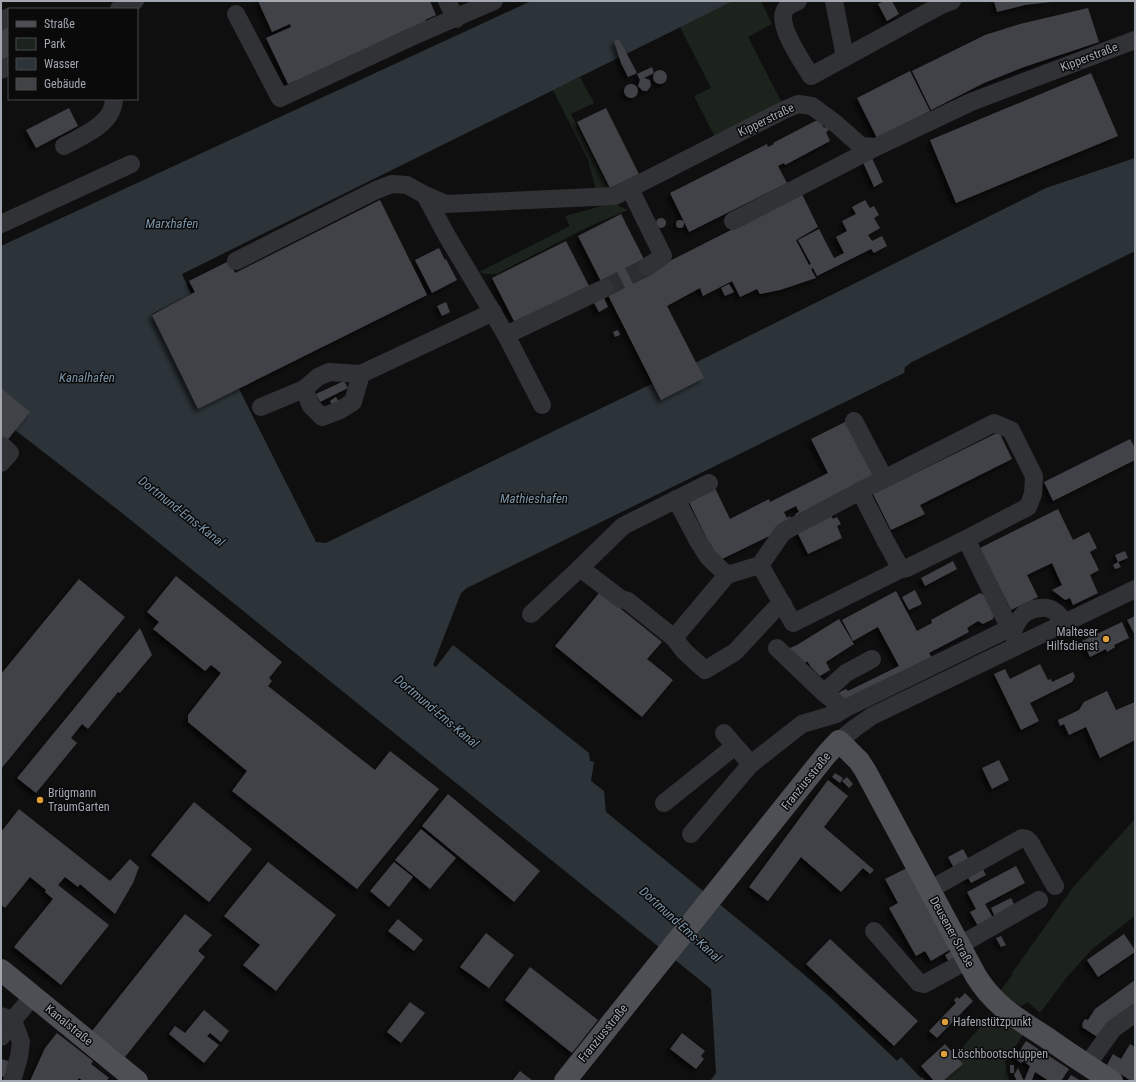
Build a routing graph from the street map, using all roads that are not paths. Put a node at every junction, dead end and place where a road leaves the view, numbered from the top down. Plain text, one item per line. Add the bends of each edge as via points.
1 (135, 1) edge
2 (447, 1) edge
3 (494, 1) edge
4 (798, 1) edge
5 (834, 1) edge
6 (952, 1) edge
7 (121, 8) edge
8 (236, 14) dead end
9 (456, 19) junction
10 (1135, 40) edge
11 (845, 57) junction
12 (114, 100) edge
13 (64, 146) dead end
14 (876, 147) junction
15 (132, 164) dead end
16 (630, 189) junction
17 (425, 195) junction
18 (733, 221) dead end
19 (1, 224) edge
20 (236, 261) dead end
21 (647, 266) tunnel mouth
22 (604, 288) tunnel mouth
23 (493, 312) junction
24 (506, 335) junction
25 (362, 374) junction
26 (304, 389) junction
27 (542, 406) dead end
28 (261, 407) dead end
29 (854, 421) dead end
30 (884, 478) junction
31 (709, 483) dead end
32 (860, 491) junction
33 (676, 499) junction
34 (966, 540) junction
35 (760, 565) junction
36 (580, 568) junction
37 (901, 569) junction
38 (727, 575) junction
39 (1135, 589) edge
40 (783, 604) junction
41 (531, 614) dead end
42 (1065, 623) junction
43 (1014, 635) junction
44 (674, 638) junction
45 (777, 648) dead end
46 (872, 659) dead end
47 (824, 693) junction
48 (844, 709) junction
49 (839, 741) junction
50 (751, 764) junction
51 (664, 803) dead end
52 (691, 834) dead end
53 (1055, 886) dead end
54 (929, 890) junction
55 (1039, 900) dead end
56 (874, 931) dead end
57 (964, 952) junction
58 (1, 970) edge
59 (32, 996) junction
60 (1135, 1013) edge
61 (7, 1018) edge
62 (1, 1037) edge
63 (1087, 1065) junction
64 (12, 1081) edge
65 (137, 1081) edge
66 (565, 1081) edge
67 (1112, 1081) edge

1 - 7 street
2 - 9 street
3 - 9 street
4 - 11 street via 786,8 783,22 790,40 811,76
5 - 11 street
6 - 11 street
8 - 9 street via 280,98 411,37
10 - 14 street, Kipperstraße via 971,102
12 - 13 street via 114,107 101,125
14 - 16 street, Kipperstraße via 861,146 817,109 798,104
14 - 18 street
15 - 19 street
16 - 17 street, Kipperstraße via 615,196 446,204
16 - 21 street via 663,256
17 - 20 street, Kipperstraße via 407,185 392,184
17 - 23 street
22 - 24 street
23 - 24 street
23 - 25 street
24 - 27 street
25 - 26 street via 329,372 318,376
25 - 26 street via 353,402 322,418 311,406
26 - 28 street
29 - 30 street
30 - 32 street
30 - 34 street via 994,422 1011,430 1034,476 1033,494 1028,507
31 - 33 street
32 - 35 street via 784,532
32 - 37 street
33 - 36 street via 623,526
33 - 38 street via 709,558
34 - 37 street
34 - 43 street
35 - 38 street
35 - 40 street
36 - 41 street
36 - 44 street via 621,599 628,601
37 - 40 street via 794,623
38 - 44 street
39 - 42 street, Franziusstraße
40 - 44 street via 774,610 735,652 704,670
42 - 43 street, Franziusstraße
42 - 43 street via 1053,609 1032,609 1017,621
43 - 48 street
43 - 49 street, Franziusstraße via 872,716
45 - 47 street
46 - 47 street via 846,673
47 - 48 street
48 - 50 street via 836,714 802,724
49 - 54 main road, Deusener Straße via 859,761
49 - 66 main road, Franziusstraße
50 - 51 street via 730,740
50 - 52 street
53 - 54 street via 1030,842 1022,838
54 - 57 main road, Deusener Straße
55 - 57 street
56 - 57 street via 919,983 924,984
57 - 63 main road, Deusener Straße via 981,984 996,1002
58 - 59 main road, Kanalstraße
59 - 61 street
59 - 65 main road, Kanalstraße
60 - 63 street via 1113,1029
61 - 62 street
61 - 64 street via 21,1042
63 - 67 main road, Deusener Straße

